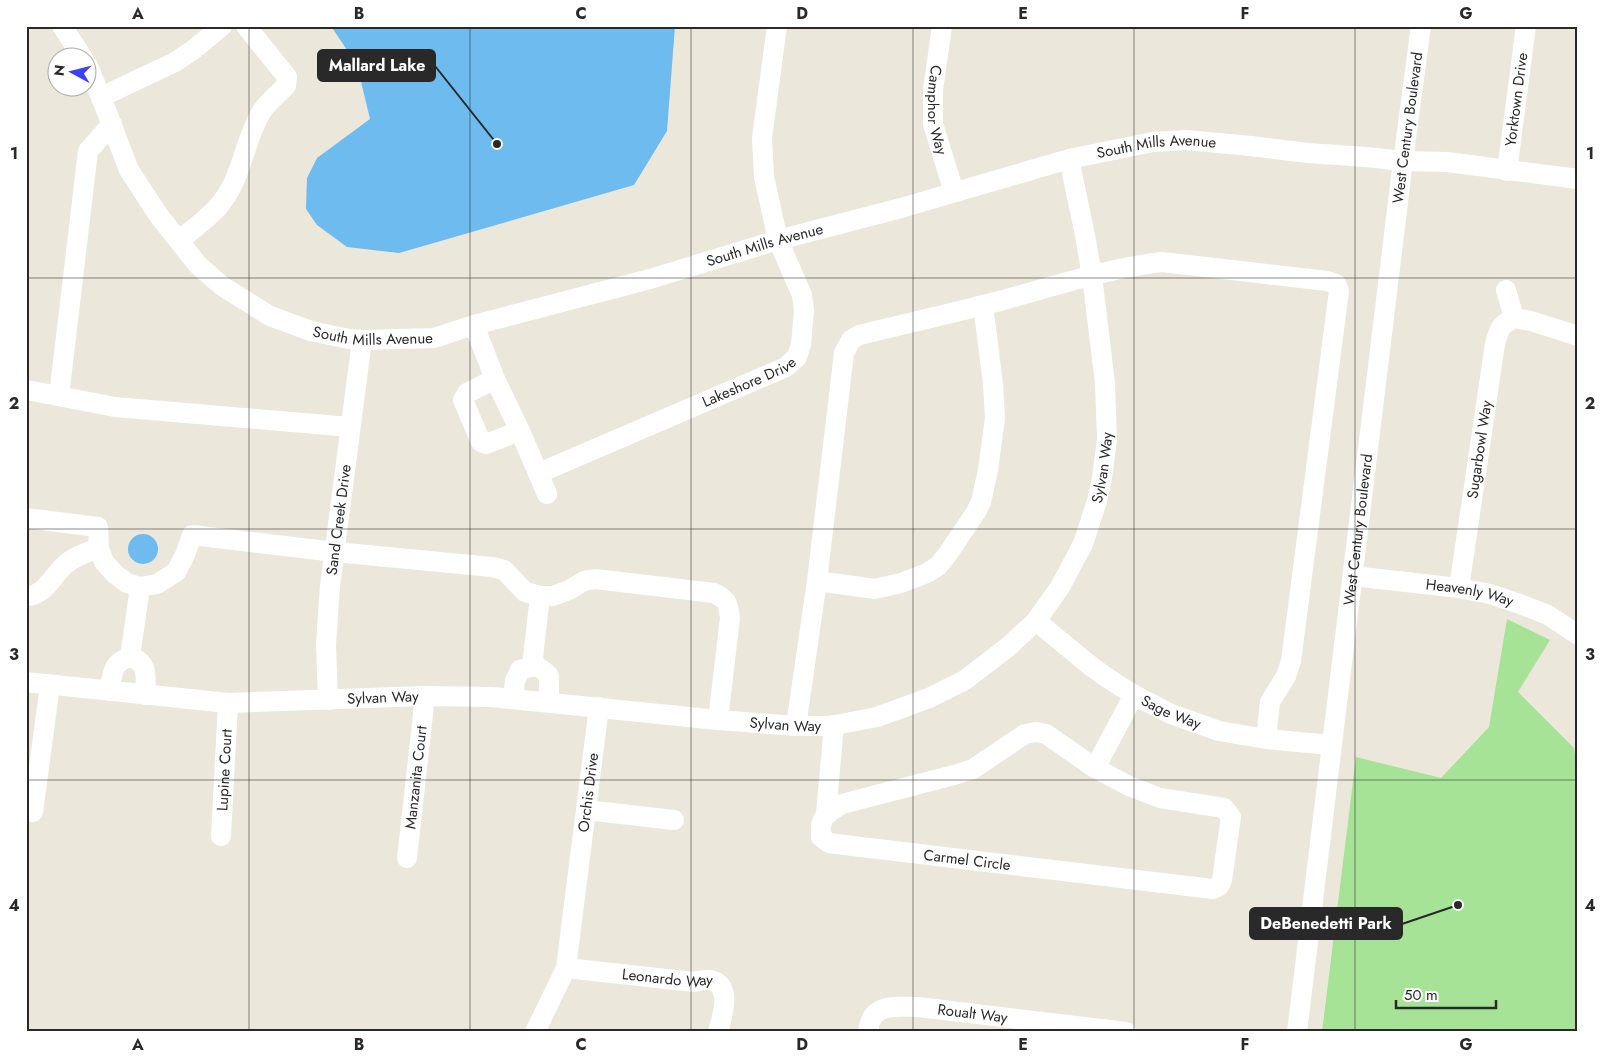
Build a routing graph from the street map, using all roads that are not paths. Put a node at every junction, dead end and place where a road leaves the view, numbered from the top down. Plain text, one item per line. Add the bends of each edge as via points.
1 (62, 26) edge
2 (222, 26) edge
3 (246, 26) edge
4 (776, 26) edge
5 (942, 26) edge
6 (1421, 26) edge
7 (1526, 26) edge
8 (76, 48) edge
9 (98, 90) edge
10 (101, 97) junction
11 (112, 124) junction
12 (1069, 159) junction
13 (1403, 162) junction
14 (1507, 171) junction
15 (1578, 179) edge
16 (954, 192) junction
17 (778, 240) junction
18 (179, 241) junction
19 (1092, 276) junction
20 (1506, 290) dead end
21 (983, 305) junction
22 (1514, 318) junction
23 (474, 326) junction
24 (1578, 336) edge
25 (362, 340) junction
26 (495, 379) junction
27 (26, 390) edge
28 (59, 396) junction
29 (350, 427) junction
30 (520, 431) junction
31 (539, 473) junction
32 (547, 494) dead end
33 (26, 519) edge
34 (98, 548) junction
35 (335, 552) junction
36 (1353, 576) junction
37 (816, 581) junction
38 (140, 587) junction
39 (1459, 588) junction
40 (26, 596) edge
41 (540, 596) junction
42 (1036, 620) junction
43 (1578, 635) edge
44 (130, 657) junction
45 (532, 666) junction
46 (26, 682) edge
47 (50, 685) junction
48 (109, 691) junction
49 (146, 695) junction
50 (425, 696) junction
51 (1134, 696) junction
52 (513, 699) junction
53 (328, 700) junction
54 (549, 702) junction
55 (228, 703) junction
56 (599, 707) junction
57 (718, 720) junction
58 (834, 725) junction
59 (796, 726) junction
60 (1266, 739) junction
61 (1331, 745) junction
62 (1096, 768) junction
63 (586, 810) junction
64 (33, 812) dead end
65 (826, 814) junction
66 (674, 820) dead end
67 (221, 836) dead end
68 (407, 858) dead end
69 (566, 968) junction
70 (1027, 1026) edge
71 (534, 1032) edge
72 (718, 1032) edge
73 (868, 1032) edge
74 (1126, 1032) edge
75 (1297, 1032) edge

1 - 8 street
2 - 10 street via 175,62
3 - 18 street via 286,77 286,86 263,109 224,199
4 - 17 street, Lakeshore Drive via 762,138 764,177
5 - 16 street, Camphor Way via 933,90 933,124
6 - 13 street, West Century Boulevard
7 - 14 street, Yorktown Drive
9 - 10 street, South Mills Avenue
10 - 11 street, South Mills Avenue
11 - 18 street, South Mills Avenue via 129,170
11 - 28 street via 88,151
12 - 13 street, South Mills Avenue via 1153,142 1186,140
12 - 16 street, South Mills Avenue
12 - 19 street, Sylvan Way
13 - 14 street, South Mills Avenue via 1447,162
13 - 36 street, West Century Boulevard
14 - 15 street, South Mills Avenue
16 - 17 street, South Mills Avenue
17 - 23 street, South Mills Avenue via 650,279
17 - 31 street, Lakeshore Drive via 802,295 801,344 794,362
18 - 25 street, South Mills Avenue via 198,265 222,286 270,316 311,331
19 - 21 street
19 - 42 street, Sylvan Way via 1106,382 1107,438 1102,478 1082,544 1060,587
19 - 60 street via 1162,262 1327,281 1336,284 1339,291 1291,661 1270,702
20 - 22 street
21 - 37 street via 859,335 851,340 844,353
21 - 37 street via 994,384 995,418 988,470 976,512 947,555 927,573 875,589
22 - 24 street
22 - 39 street, Sugarbowl Way via 1499,329 1495,344
23 - 25 street, South Mills Avenue via 434,338
23 - 26 street
25 - 29 street, Sand Creek Drive
26 - 30 street
26 - 30 street via 467,393 463,400 481,442 486,444
27 - 28 street
28 - 29 street via 115,407
29 - 35 street, Sand Creek Drive
30 - 31 street
31 - 32 street
33 - 34 street via 98,527
34 - 38 street via 104,562 115,574
34 - 40 street via 65,564 43,590
35 - 38 street via 192,535 176,572 157,584
35 - 41 street via 492,567 504,570 525,592
35 - 53 street, Sand Creek Drive via 326,645
36 - 39 street, Heavenly Way
36 - 61 street, West Century Boulevard
37 - 59 street
38 - 44 street
39 - 43 street, Heavenly Way via 1520,604 1548,616
41 - 45 street
41 - 57 street via 553,596 595,579 714,592 724,597 730,618
42 - 51 street, Sage Way via 1092,667
42 - 58 street, Sylvan Way via 1008,647 965,680 929,698 877,717
44 - 48 street via 121,660 114,668
44 - 49 street via 144,667
45 - 52 street via 520,670
45 - 54 street via 542,668 549,676
46 - 47 street, Sylvan Way
47 - 48 street, Sylvan Way
47 - 64 street
48 - 49 street, Sylvan Way
49 - 55 street, Sylvan Way
50 - 52 street, Sylvan Way
50 - 53 street, Sylvan Way
50 - 68 street, Manzanita Court
51 - 60 street, Sage Way via 1171,714 1219,731
51 - 62 street
52 - 54 street, Sylvan Way
53 - 55 street, Sylvan Way
54 - 56 street, Sylvan Way
55 - 67 street, Lupine Court
56 - 57 street, Sylvan Way
56 - 63 street, Orchis Drive
57 - 59 street, Sylvan Way
58 - 59 street, Sylvan Way
58 - 65 street
60 - 61 street, Sage Way
61 - 75 street, West Century Boulevard
62 - 65 street, Carmel Circle via 1046,734 1036,732 1025,734 973,769 842,804
62 - 65 street, Carmel Circle via 1160,798 1224,808 1230,817 1219,886 1212,889 829,843 821,837 822,820
63 - 66 street
63 - 69 street, Orchis Drive
69 - 71 street
69 - 72 street, Leonardo Way via 694,982 710,980 720,986 724,995
70 - 73 street, Roualt Way via 918,1007 890,1007 871,1019
70 - 74 street, Roualt Way

